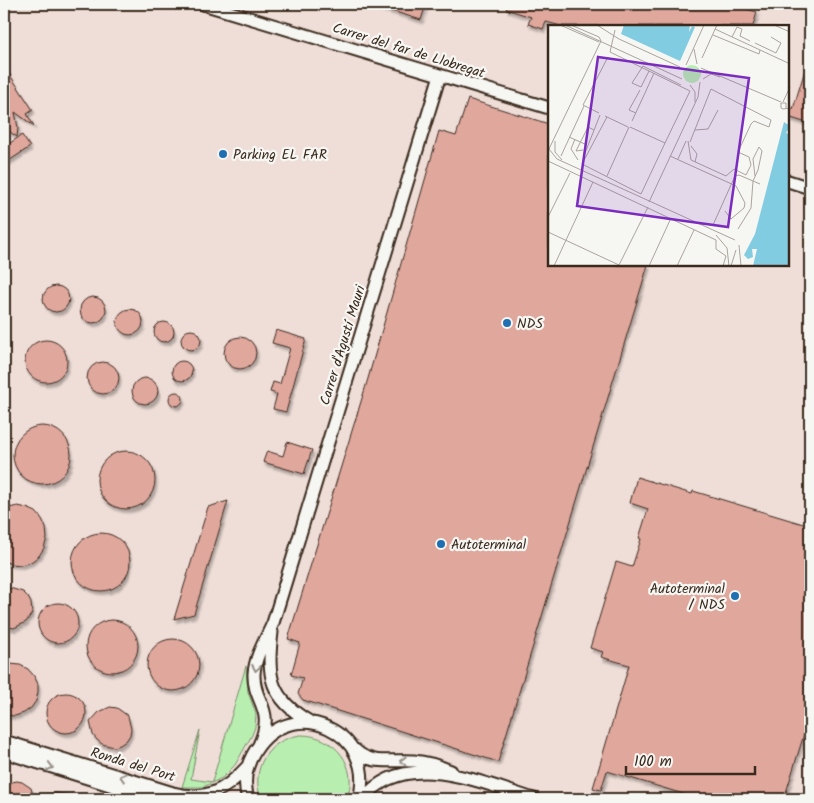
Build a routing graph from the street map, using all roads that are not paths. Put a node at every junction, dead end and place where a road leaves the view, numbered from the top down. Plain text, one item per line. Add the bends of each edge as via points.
1 (203, 4) edge
2 (440, 75) junction
3 (548, 108) edge
4 (789, 181) edge
5 (810, 188) edge
6 (273, 623) junction
7 (311, 723) junction
8 (4, 741) edge
9 (259, 744) junction
10 (353, 749) junction
11 (4, 752) edge
12 (247, 767) junction
13 (466, 778) junction
14 (155, 799) edge
15 (248, 799) edge
16 (359, 799) edge
17 (363, 799) edge
18 (534, 799) edge

1 - 2 street, Carrer del far de Llobregat
2 - 3 street, Carrer del far de Llobregat
2 - 6 street, Carrer d'Agustí Mauri
4 - 5 street
6 - 7 street via 269,659 275,689 286,706
6 -> 9 street via 254,674 266,714
7 - 9 street via 282,727
7 - 10 street via 333,730
12 -> 8 street, Ronda del Port via 223,788 205,795 190,796
9 - 12 street
13 -> 10 street via 430,764 369,760
10 - 16 street via 362,773
11 -> 14 street, Ronda del Port
12 - 15 street
13 - 17 street via 425,772 398,774 382,781
13 - 18 street

